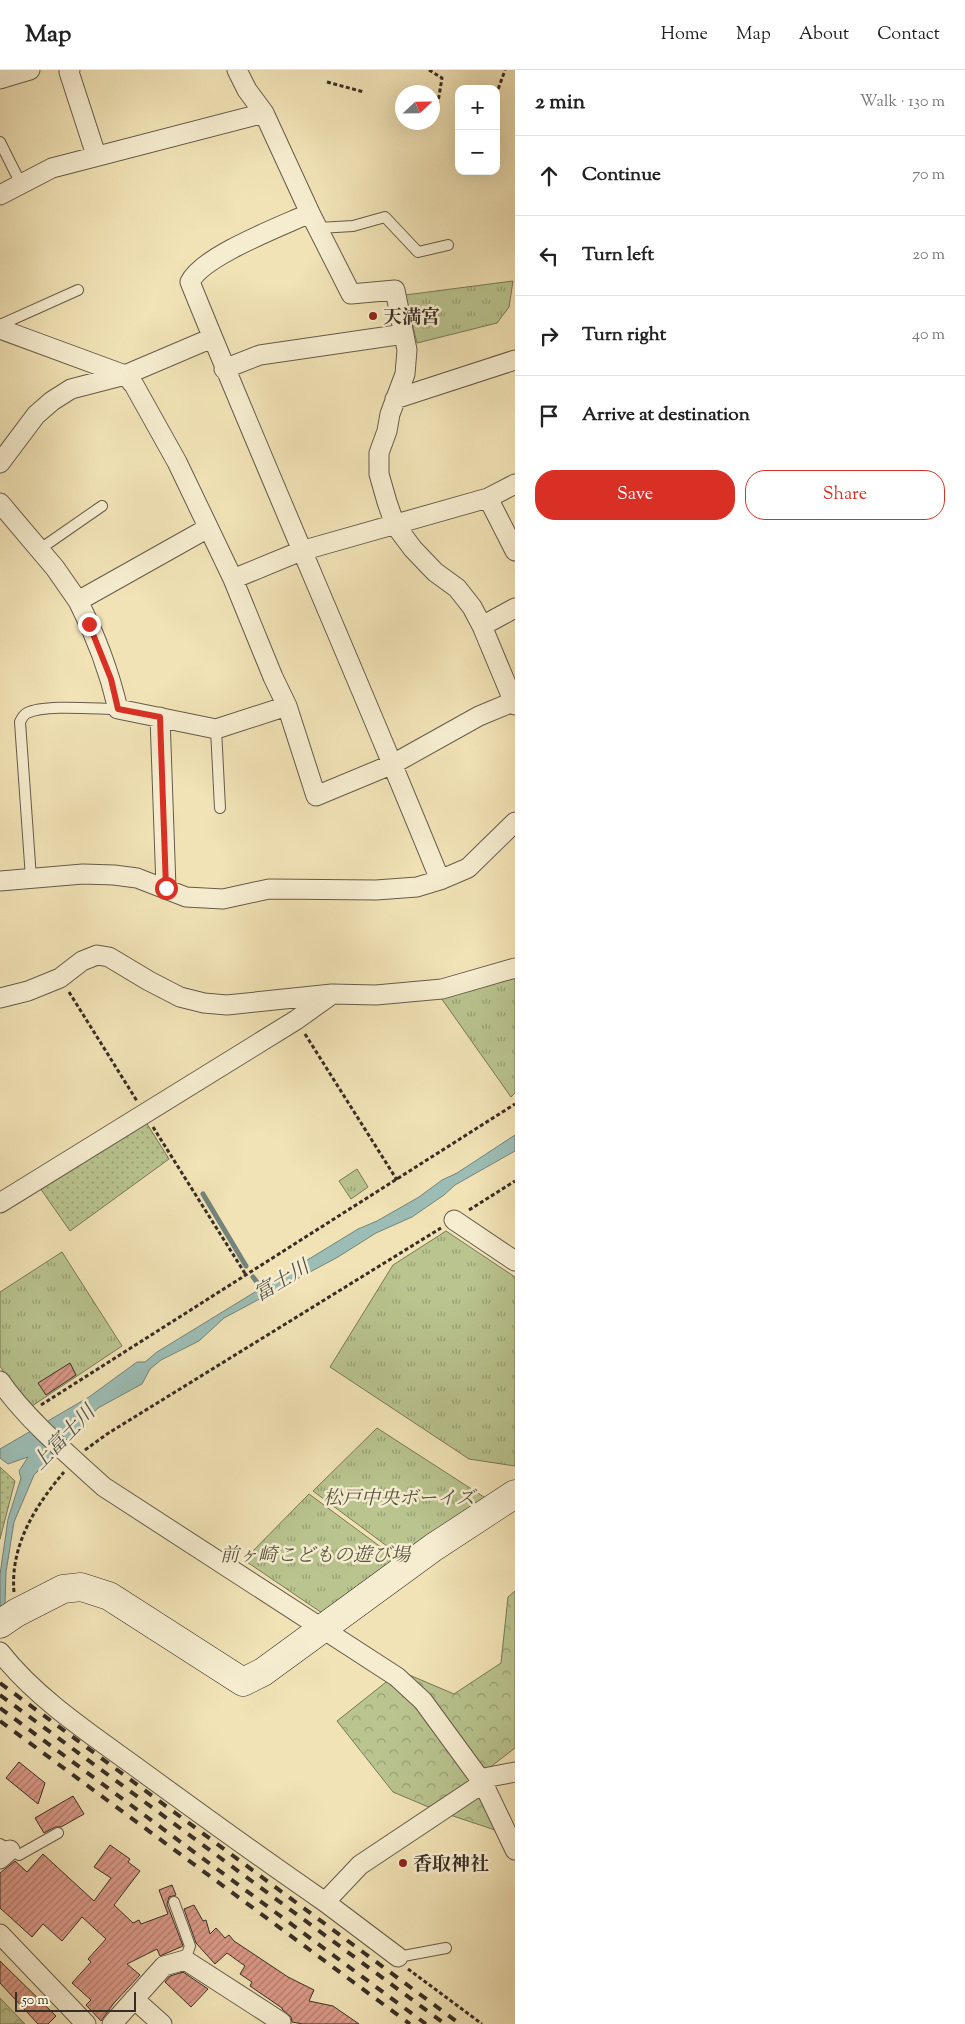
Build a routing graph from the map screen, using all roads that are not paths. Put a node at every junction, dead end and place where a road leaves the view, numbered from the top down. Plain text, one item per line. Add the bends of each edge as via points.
1 (30, 70) edge
2 (70, 70) edge
3 (237, 70) edge
4 (0, 79) edge
5 (264, 113) junction
6 (0, 142) edge
7 (96, 155) junction
8 (21, 184) junction
9 (0, 195) edge
10 (314, 220) junction
11 (448, 245) dead end
12 (78, 290) dead end
13 (0, 325) edge
14 (0, 329) edge
15 (404, 334) junction
16 (212, 338) junction
17 (515, 360) edge
18 (224, 369) junction
19 (124, 375) junction
20 (395, 399) junction
21 (0, 463) edge
22 (515, 484) edge
23 (488, 498) junction
24 (0, 503) edge
25 (102, 506) dead end
26 (395, 525) junction
27 (208, 528) junction
28 (40, 549) junction
29 (301, 551) junction
30 (515, 551) edge
31 (233, 579) junction
32 (78, 601) junction
33 (515, 608) edge
34 (482, 626) junction
35 (514, 703) edge
36 (287, 706) junction
37 (118, 709) junction
38 (160, 717) junction
39 (216, 728) junction
40 (393, 764) junction
41 (220, 808) dead end
42 (515, 822) edge
43 (31, 878) junction
44 (440, 880) junction
45 (0, 881) edge
46 (166, 888) junction
47 (515, 968) edge
48 (332, 994) junction
49 (0, 998) edge
50 (0, 1203) edge
51 (454, 1220) road end
52 (515, 1261) edge
53 (0, 1381) edge
54 (515, 1494) edge
55 (8, 1618) edge
56 (322, 1628) junction
57 (0, 1652) edge
58 (515, 1772) edge
59 (481, 1781) junction
60 (58, 1833) dead end
61 (515, 1850) edge
62 (4, 1851) edge
63 (174, 1902) dead end
64 (325, 1902) junction
65 (0, 1934) edge
66 (446, 1948) dead end
67 (398, 1957) joint
68 (185, 1960) junction
69 (134, 1999) junction
70 (282, 2023) edge
71 (86, 2024) edge
72 (112, 2024) edge
73 (162, 2024) edge

1 - 4 street
2 - 7 street
3 - 5 street
5 - 7 street
5 - 10 street
6 - 8 lane
7 - 8 street via 52,168
8 - 9 street
10 - 11 lane via 353,226 385,217 418,252
10 - 15 street via 351,294 395,290
10 - 16 street via 226,252 193,274 190,282
12 - 13 lane
14 - 19 street
15 - 18 street via 260,355
15 - 20 street via 407,350 405,374
16 - 18 street
16 - 19 street
17 - 20 street
18 - 29 street
19 - 21 street via 71,389 52,401 36,415
19 - 27 street via 134,385 177,462
20 - 26 street via 379,453 379,474
22 - 23 street
23 - 26 street
23 - 30 street
24 - 28 street
25 - 28 lane
26 - 29 street
26 - 34 street via 412,549 457,588
27 - 31 street
27 - 32 street
28 - 32 street
29 - 31 street
29 - 40 street
31 - 36 street
32 - 37 street via 100,649
33 - 34 street
34 - 35 street
35 - 40 street via 479,716
36 - 39 street
36 - 40 street via 316,796
37 - 38 street
37 - 43 lane via 41,709 24,716 20,722
38 - 39 street
38 - 46 street
39 - 41 lane
40 - 44 street
42 - 44 street via 468,868
43 - 45 street
43 - 46 street via 114,875 137,878
44 - 46 street via 417,887 376,890 269,889 223,899 186,897
47 - 48 street via 442,989 376,995
48 - 49 street via 228,1005 204,1003 180,997 109,957 97,955 82,961 60,978
48 - 50 street via 296,1020
51 - 52 street
53 - 56 street via 27,1413 104,1487
54 - 56 street via 434,1547
55 - 56 street via 63,1589 81,1588 109,1596 243,1682 263,1672
56 - 59 street via 397,1677 423,1701
57 - 64 street via 44,1697 111,1749
58 - 59 street
59 - 61 street
59 - 64 street via 360,1865
60 - 62 lane via 19,1855
63 - 68 lane via 190,1946
64 - 67 street
65 - 71 street
66 - 67 lane
68 - 69 street via 164,1966
68 - 70 street
69 - 72 street
69 - 73 street

